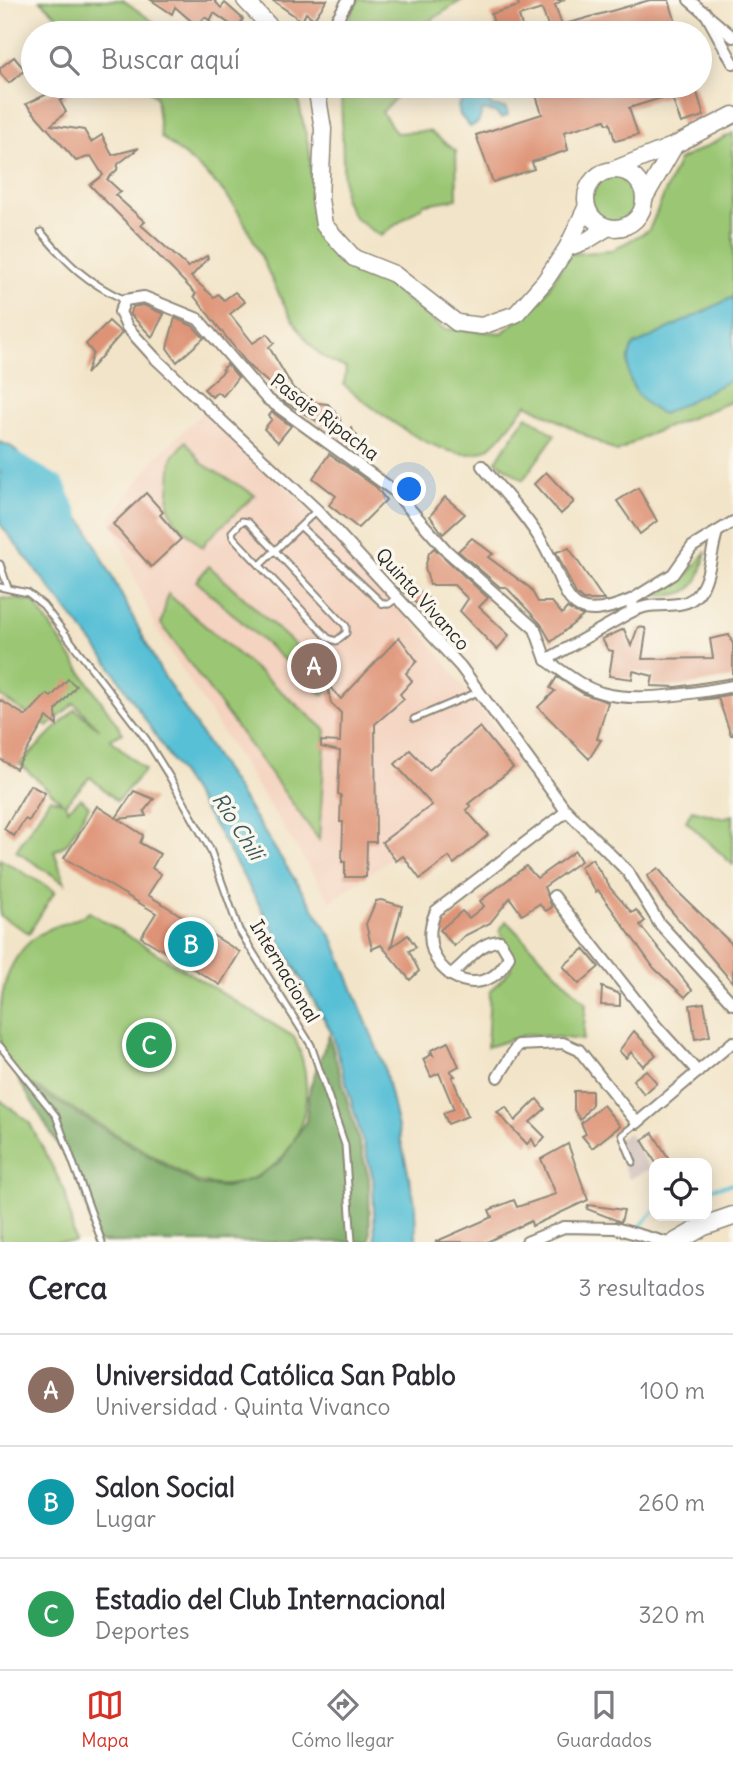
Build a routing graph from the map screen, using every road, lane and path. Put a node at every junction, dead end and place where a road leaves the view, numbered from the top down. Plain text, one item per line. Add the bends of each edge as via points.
1 (245, 0) edge
2 (348, 0) edge
3 (689, 0) edge
4 (705, 12) junction
5 (265, 21) edge
6 (336, 21) edge
7 (710, 21) edge
8 (712, 25) edge
9 (733, 37) edge
10 (733, 63) edge
11 (318, 98) edge
12 (733, 115) edge
13 (675, 145) junction
14 (613, 170) junction
15 (645, 197) junction
16 (586, 208) junction
17 (607, 228) junction
18 (41, 232) dead end
19 (567, 248) junction
20 (125, 300) junction
21 (482, 466) dead end
22 (317, 510) junction
23 (733, 522) edge
24 (301, 527) junction
25 (717, 532) junction
26 (275, 550) junction
27 (0, 564) edge
28 (260, 565) junction
29 (0, 587) edge
30 (8, 588) junction
31 (397, 598) junction
32 (633, 599) junction
33 (631, 612) junction
34 (546, 660) junction
35 (733, 686) edge
36 (480, 690) junction
37 (414, 719) dead end
38 (567, 811) junction
39 (554, 897) dead end
40 (450, 975) junction
41 (733, 1004) edge
42 (733, 1042) edge
43 (0, 1046) edge
44 (698, 1072) junction
45 (498, 1077) dead end
46 (637, 1123) junction
47 (632, 1162) dead end
48 (733, 1216) edge
49 (102, 1242) edge
50 (352, 1242) edge
51 (527, 1242) edge
52 (665, 1242) edge
53 (676, 1242) edge

1 - 5 street
2 - 6 street
3 - 4 street
4 - 7 street
4 - 9 street
8 - 10 street
11 - 19 street via 323,129 320,199 324,225 354,258 394,274 457,323 482,326 516,314
12 - 13 street
13 - 14 street
13 - 15 street
14 - 15 street via 631,174
14 - 16 street via 590,184
15 - 17 street via 641,213 630,225
16 - 17 street
16 - 19 street
17 - 19 street
18 - 20 lane via 69,266
20 - 22 street, Quinta Vivanco via 121,318 155,358
20 - 34 street, Pasaje Ripacha via 145,297 198,319 266,398 393,490 447,551 535,629
21 - 32 street via 542,544 563,593 584,609 608,610
22 - 24 lane
22 - 31 street, Quinta Vivanco
23 - 25 street
24 - 26 lane
24 - 31 lane via 383,604
25 - 32 street via 691,547 673,574
25 - 33 street via 706,582 697,597 681,604 649,604
26 - 28 lane
26 - 28 lane via 242,521 232,536
26 - 28 lane via 346,626 346,633 336,641 328,638
27 - 30 lane
29 - 30 lane, Internacional
30 - 50 lane, Internacional via 28,593 43,605 146,740 210,849 239,930 311,1045 345,1145
31 - 36 street, Quinta Vivanco
32 - 33 street
33 - 34 street
34 - 35 street via 604,694 675,696
36 - 37 lane
36 - 38 street, Quinta Vivanco
38 - 40 street via 436,911 428,939 442,969
38 - 41 street, Quinta Vivanco via 628,872 659,923
39 - 44 street
40 - 40 street via 482,981 496,976 509,956 506,947 500,941 490,941
42 - 44 street
43 - 49 lane via 56,1116
44 - 46 street
45 - 46 street via 518,1045 563,1044 579,1050
46 - 47 lane via 622,1135
48 - 53 main road
51 - 52 street via 564,1227 621,1230

